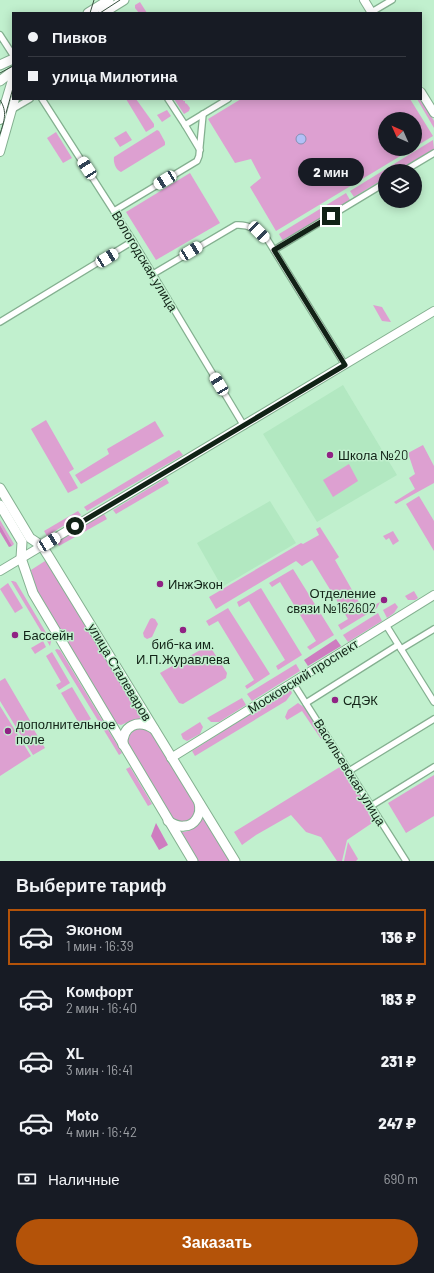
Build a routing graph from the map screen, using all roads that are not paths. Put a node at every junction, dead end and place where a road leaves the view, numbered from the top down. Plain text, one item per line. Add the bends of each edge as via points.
1 (124, 0) edge
2 (364, 0) edge
3 (392, 0) edge
4 (108, 8) edge
5 (92, 12) edge
6 (370, 12) edge
7 (373, 12) edge
8 (0, 35) edge
9 (12, 53) edge
10 (12, 59) edge
11 (0, 65) edge
12 (0, 72) edge
13 (12, 73) edge
14 (12, 79) edge
15 (0, 80) edge
16 (422, 94) edge
17 (16, 100) edge
18 (28, 100) edge
19 (43, 100) edge
20 (169, 100) edge
21 (226, 100) edge
22 (0, 105) edge
23 (13, 109) junction
24 (434, 113) edge
25 (203, 114) junction
26 (0, 119) edge
27 (185, 125) junction
28 (200, 150) junction
29 (0, 152) edge
30 (434, 153) edge
31 (416, 164) edge
32 (378, 187) edge
33 (114, 211) junction
34 (133, 241) junction
35 (274, 250) junction
36 (153, 274) junction
37 (434, 311) edge
38 (0, 323) edge
39 (345, 365) junction
40 (244, 426) junction
41 (0, 488) edge
42 (0, 505) edge
43 (30, 538) junction
44 (42, 546) junction
45 (22, 558) junction
46 (0, 571) edge
47 (434, 595) edge
48 (386, 625) junction
49 (434, 628) edge
50 (399, 647) junction
51 (293, 683) junction
52 (434, 702) edge
53 (306, 703) junction
54 (434, 719) edge
55 (154, 729) junction
56 (123, 745) junction
57 (172, 758) junction
58 (434, 767) edge
59 (349, 771) junction
60 (199, 802) junction
61 (371, 806) junction
62 (168, 821) junction
63 (193, 861) edge
64 (235, 861) edge
65 (406, 861) edge

1 - 4 main road
2 - 6 street
3 - 7 street
4 - 5 main road
8 - 9 street
10 - 11 main road
12 - 15 main road
13 - 15 main road
14 - 26 street
16 - 24 street
17 - 23 street
18 - 23 street
19 - 33 street, Вологодская улица
20 - 27 street
21 - 25 street
22 - 26 street
23 - 29 street
25 - 27 street
25 - 28 street
27 - 28 street
28 - 33 street via 196,161
30 - 31 street
32 - 35 street
33 - 34 street, Вологодская улица
34 - 36 street, Вологодская улица
34 - 38 street
35 - 36 street via 259,232 249,226 236,225
35 - 39 street
36 - 40 street, Вологодская улица
37 - 39 street
39 - 40 street
40 - 44 street
41 - 43 main road, улица Сталеваров
42 - 45 main road via 22,542
43 - 44 main road, улица Сталеваров
43 - 45 street
44 - 45 street
44 - 55 main road, улица Сталеваров
45 - 46 street
45 - 56 main road via 33,593
47 - 48 street, Московский проспект
48 - 50 street
48 - 51 street, Московский проспект
49 - 50 street
50 - 52 street
50 - 53 street
51 - 53 street, Васильевская улица
51 - 57 street, Московский проспект
53 - 59 street, Васильевская улица
54 - 59 street
55 - 56 main road via 143,724 132,726 122,737
55 - 57 main road, улица Сталеваров
56 - 62 main road
57 - 60 main road, улица Сталеваров
58 - 61 street
59 - 61 street, Васильевская улица
60 - 62 main road via 199,816 192,824 183,826
60 - 64 main road, улица Сталеваров
61 - 65 street, Васильевская улица
62 - 63 main road

